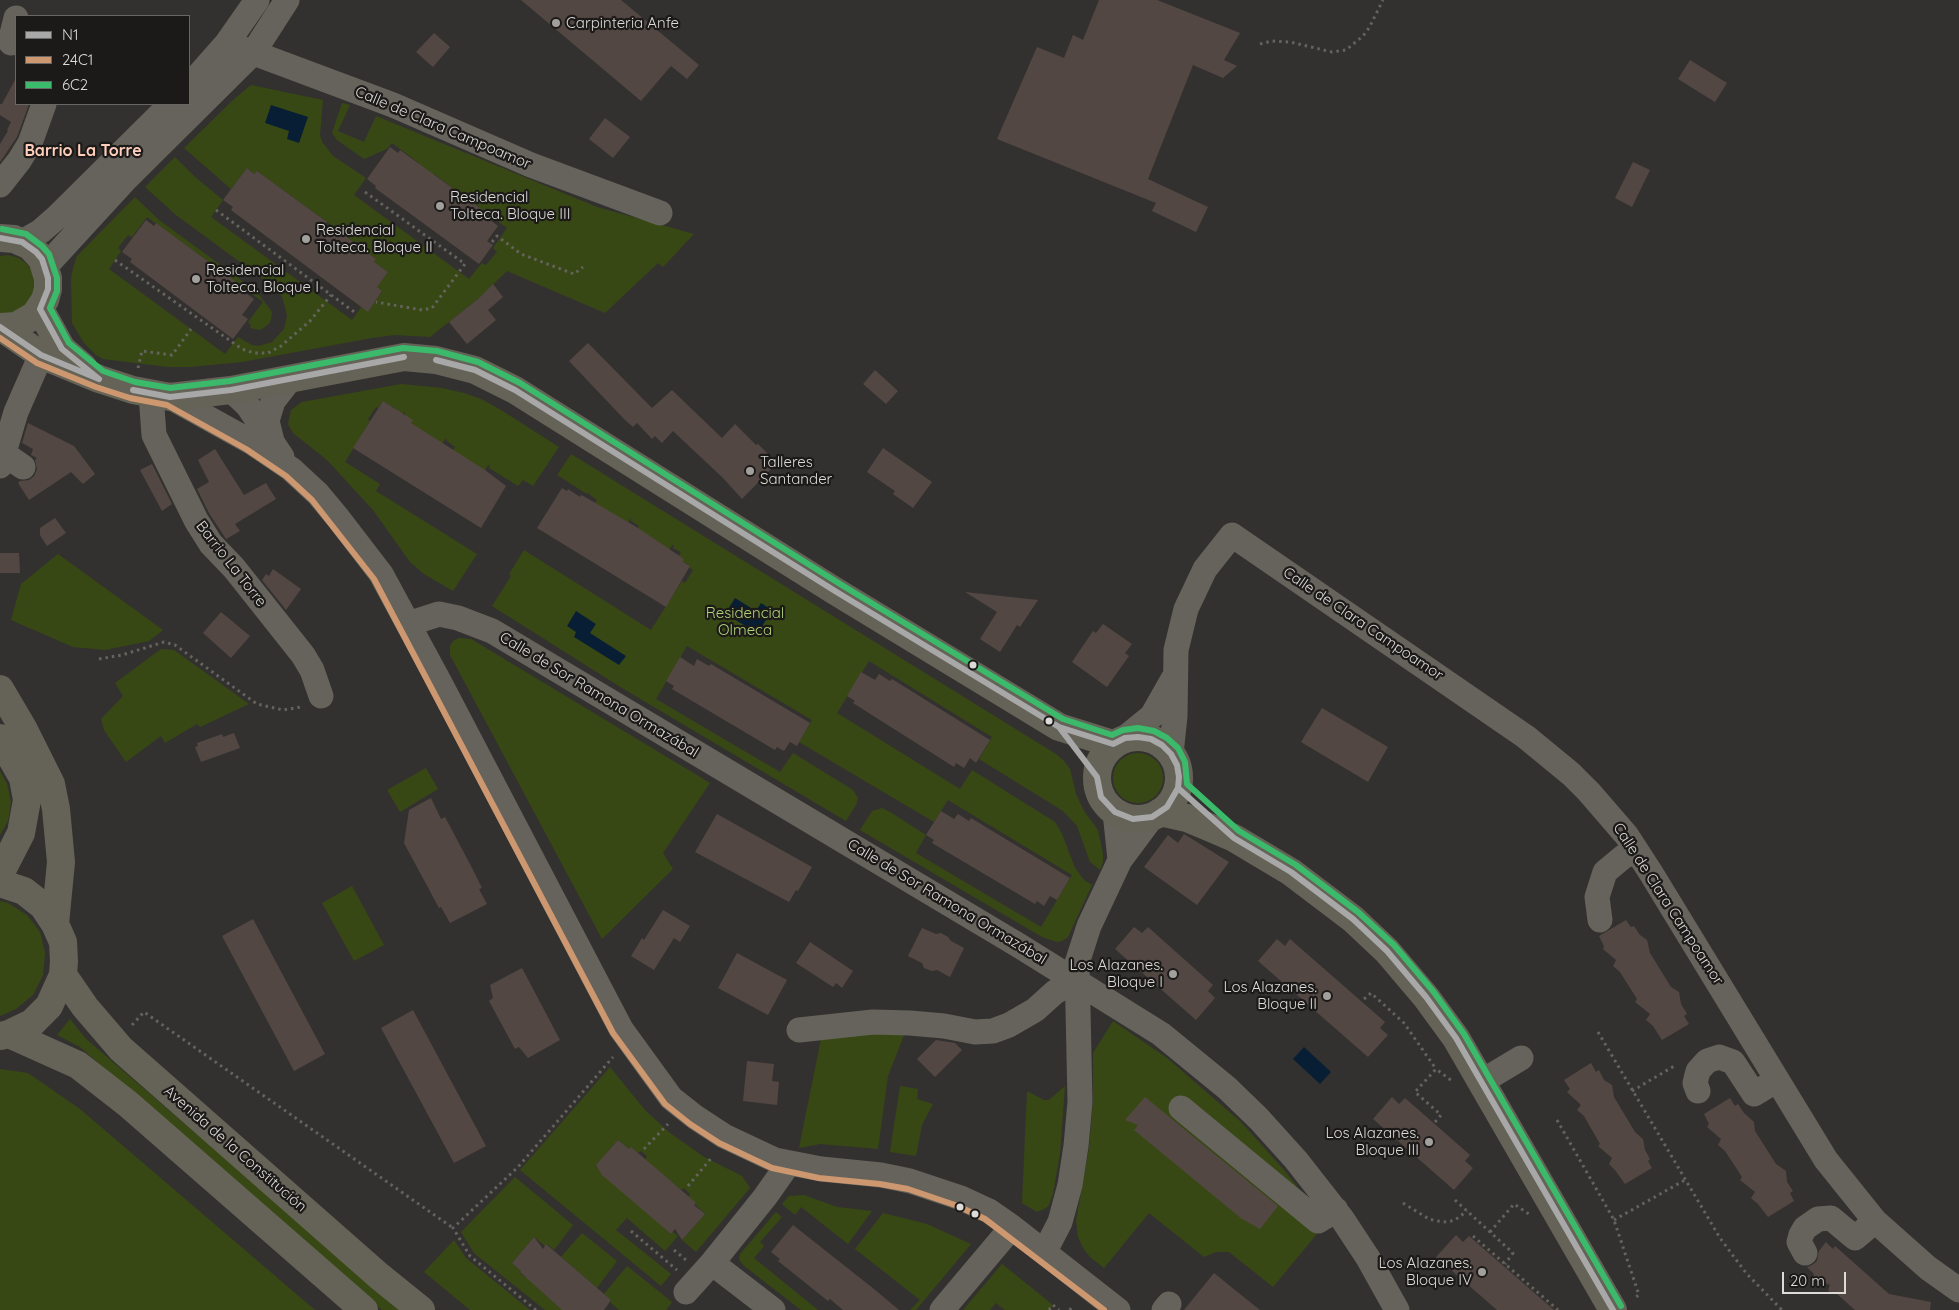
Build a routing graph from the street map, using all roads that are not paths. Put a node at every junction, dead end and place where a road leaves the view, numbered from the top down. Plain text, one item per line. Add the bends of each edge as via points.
1 (25, 0) edge
2 (257, 0) edge
3 (287, 0) edge
4 (18, 15) edge
5 (15, 24) edge
6 (227, 42) junction
7 (9, 44) edge
8 (253, 52) junction
9 (190, 85) edge
10 (44, 105) edge
11 (170, 105) edge
12 (0, 185) edge
13 (660, 212) dead end
14 (11, 240) edge
15 (45, 267) junction
16 (40, 309) junction
17 (1, 328) edge
18 (41, 355) junction
19 (291, 378) junction
20 (99, 379) junction
21 (231, 390) junction
22 (161, 395) junction
23 (262, 443) junction
24 (9, 462) edge
25 (408, 624) junction
26 (1174, 677) junction
27 (0, 689) edge
28 (321, 696) road end
29 (1059, 727) junction
30 (0, 738) edge
31 (1119, 741) junction
32 (1171, 754) junction
33 (1096, 777) junction
34 (1178, 788) junction
35 (1115, 812) junction
36 (1156, 814) junction
37 (1234, 838) junction
38 (1636, 850) junction
39 (1120, 860) junction
40 (0, 874) edge
41 (0, 883) edge
42 (1600, 920) dead end
43 (55, 924) junction
44 (64, 975) junction
45 (1076, 981) junction
46 (799, 1030) dead end
47 (5, 1035) edge
48 (1521, 1058) dead end
49 (1777, 1080) junction
50 (1481, 1082) junction
51 (1698, 1091) dead end
52 (1181, 1108) dead end
53 (789, 1164) junction
54 (1336, 1210) junction
55 (1875, 1221) junction
56 (1012, 1227) junction
57 (1045, 1251) junction
58 (1805, 1253) dead end
59 (712, 1263) junction
60 (681, 1281) road end
61 (1959, 1290) edge
62 (1624, 1304) edge
63 (364, 1310) edge
64 (421, 1310) edge
65 (773, 1310) edge
66 (942, 1310) edge
67 (1118, 1310) edge
68 (1397, 1310) edge

1 - 4 street
2 - 6 street
3 - 8 street
5 - 7 street
6 - 8 street, Calle de Clara Campoamor
6 - 9 street
8 - 13 street, Calle de Clara Campoamor via 393,105 531,165
8 - 15 street via 124,181
10 - 12 street via 30,143
11 - 14 street via 41,231
14 - 15 main road via 36,252
15 - 16 main road via 48,289
16 - 17 main road via 23,323
16 - 20 main road via 62,349
17 - 18 main road
18 - 20 main road
18 - 24 street via 16,412
19 - 21 main road
19 - 23 street via 273,401
19 - 29 main road via 404,357 436,360 475,370 515,390
20 - 22 main road
21 - 22 main road
21 - 23 street via 232,411
22 - 23 street
22 - 28 street, Barrio La Torre via 154,435 196,520 211,544 303,655
23 - 25 street via 318,494 360,546
25 - 45 street, Calle de Sor Ramona Ormazábal via 439,614 492,631
25 - 53 street via 633,1046 671,1098 695,1117 757,1153
26 - 31 street via 1152,716
26 - 32 street via 1175,716
26 - 38 street, Calle de Clara Campoamor via 1176,650 1186,609 1206,569 1232,535 1526,737 1589,792
27 - 43 main road via 52,784 61,862
29 - 31 main road
29 - 33 main road
30 - 40 main road via 23,778 27,800 21,833
31 - 32 main road via 1138,736 1151,739
31 - 33 main road via 1099,762
32 - 34 main road via 1177,765
33 - 35 main road via 1101,797
34 - 36 main road via 1168,807
34 - 37 main road
35 - 36 main road via 1133,819
35 - 39 street
36 - 37 main road via 1187,818
36 - 39 street
37 - 50 main road via 1323,894 1387,951 1456,1038
38 - 42 street via 1605,872 1597,896
38 - 49 street, Calle de Clara Campoamor via 1745,1023
39 - 45 street via 1089,926 1077,963
41 - 43 main road via 24,891 42,906
43 - 44 main road via 63,942
44 - 47 main road via 49,1006 32,1023
44 - 64 main road, Avenida de la Constitución via 85,1007 121,1048
45 - 46 street via 1054,992 1035,1010 993,1031 882,1022
45 - 54 street, Calle de Sor Ramona Ormazábal via 1161,1034 1227,1088 1296,1160
45 - 57 street via 1080,1039 1076,1146 1060,1222
47 - 63 main road via 78,1065 128,1104
48 - 50 street
49 - 51 street via 1754,1094 1733,1062 1719,1057 1707,1061 1698,1071 1695,1083
49 - 55 street, Calle de Clara Campoamor via 1826,1160
50 - 62 main road
52 - 54 street via 1318,1221
53 - 56 street via 881,1175 934,1188 979,1207
53 - 59 street
54 - 68 street, Calle de Sor Ramona Ormazábal
55 - 58 street via 1854,1238 1831,1218 1818,1219 1800,1235 1799,1242
55 - 61 street, Calle de Clara Campoamor via 1928,1268
56 - 57 street
56 - 66 street
57 - 67 street
59 - 60 street
59 - 65 street

